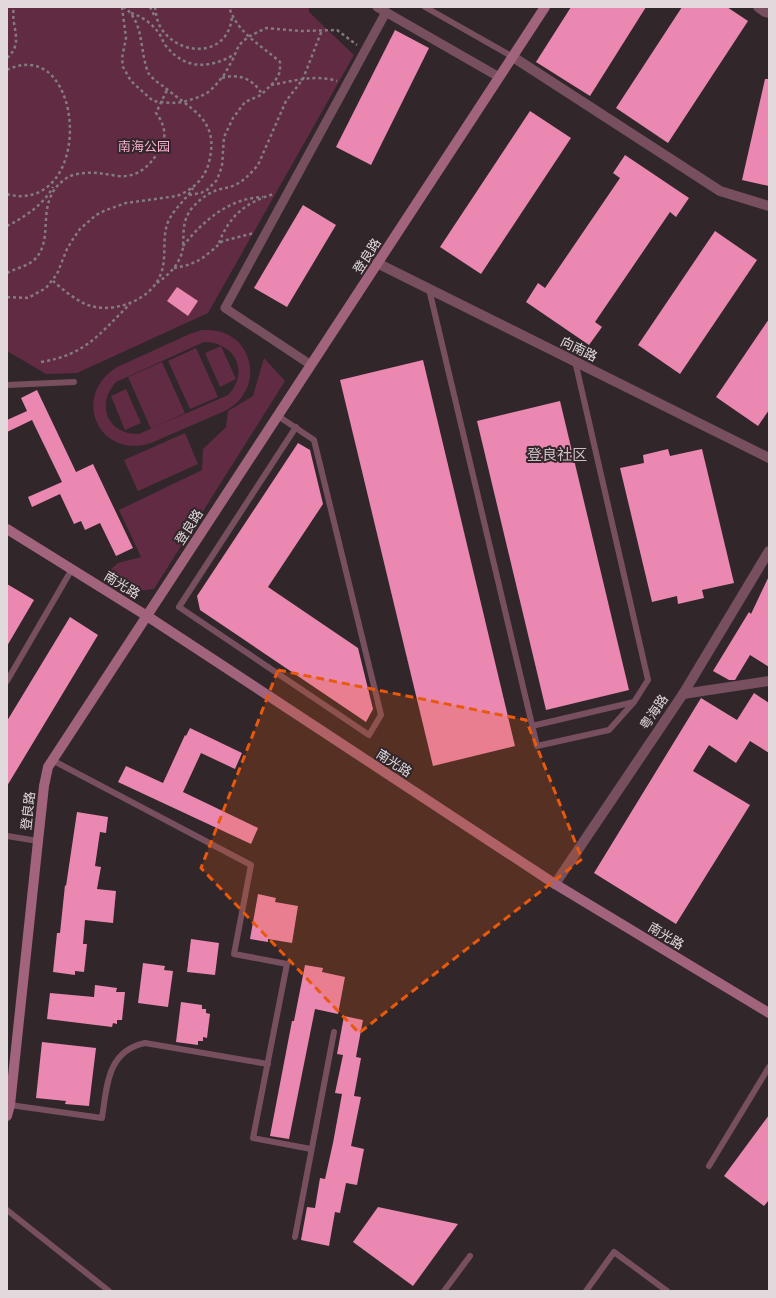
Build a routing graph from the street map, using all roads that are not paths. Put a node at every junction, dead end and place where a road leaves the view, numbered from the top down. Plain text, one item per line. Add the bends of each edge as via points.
1 (377, 7) edge
2 (425, 7) edge
3 (545, 7) edge
4 (758, 7) edge
5 (386, 12) junction
6 (769, 13) edge
7 (513, 57) junction
8 (499, 77) junction
9 (769, 206) edge
10 (378, 263) junction
11 (428, 288) junction
12 (575, 361) junction
13 (311, 365) junction
14 (74, 382) dead end
15 (7, 385) edge
16 (278, 416) junction
17 (296, 427) junction
18 (769, 458) edge
19 (7, 529) edge
20 (769, 551) edge
21 (72, 569) junction
22 (147, 616) junction
23 (7, 681) edge
24 (769, 681) edge
25 (683, 694) junction
26 (634, 702) junction
27 (532, 726) junction
28 (52, 760) junction
29 (7, 836) edge
30 (38, 841) junction
31 (555, 884) junction
32 (769, 1013) edge
33 (334, 1032) dead end
34 (268, 1064) junction
35 (769, 1067) edge
36 (10, 1105) junction
37 (7, 1116) edge
38 (311, 1149) junction
39 (709, 1166) dead end
40 (7, 1210) edge
41 (295, 1237) dead end
42 (470, 1256) dead end
43 (109, 1291) edge
44 (444, 1291) edge
45 (586, 1291) edge
46 (667, 1291) edge

1 - 5 street
2 - 7 lane
3 - 7 main road, 登良路
4 - 6 street
5 - 8 street
5 - 13 street via 225,308
7 - 8 main road, 登良路
7 - 9 street via 720,191
8 - 10 main road, 登良路
10 - 11 street, 向南路
10 - 13 main road, 登良路
11 - 12 street, 向南路
11 - 27 lane
12 - 18 street, 向南路
12 - 26 lane via 648,680
13 - 16 main road, 登良路
14 - 15 lane
16 - 17 lane
16 - 22 main road, 登良路
17 - 17 lane via 314,440 381,715 369,735 179,607
19 - 21 main road, 南光路
20 - 25 street, 粤海路
21 - 22 main road, 南光路
21 - 23 lane
22 - 28 main road, 登良路
22 - 31 main road, 南光路
24 - 25 street
25 - 31 street, 粤海路
26 - 27 lane
26 - 27 lane via 609,730 537,746
28 - 30 main road, 登良路 via 46,776
28 - 34 lane via 251,865 234,954 287,964
29 - 30 lane
30 - 36 main road, 登良路
31 - 32 main road, 南光路
33 - 38 lane
34 - 36 lane via 145,1043 125,1052 114,1063 102,1118
34 - 38 lane via 253,1138
35 - 39 lane
36 - 37 main road, 登良路
38 - 41 lane
40 - 43 lane
42 - 44 lane
45 - 46 lane via 614,1252

